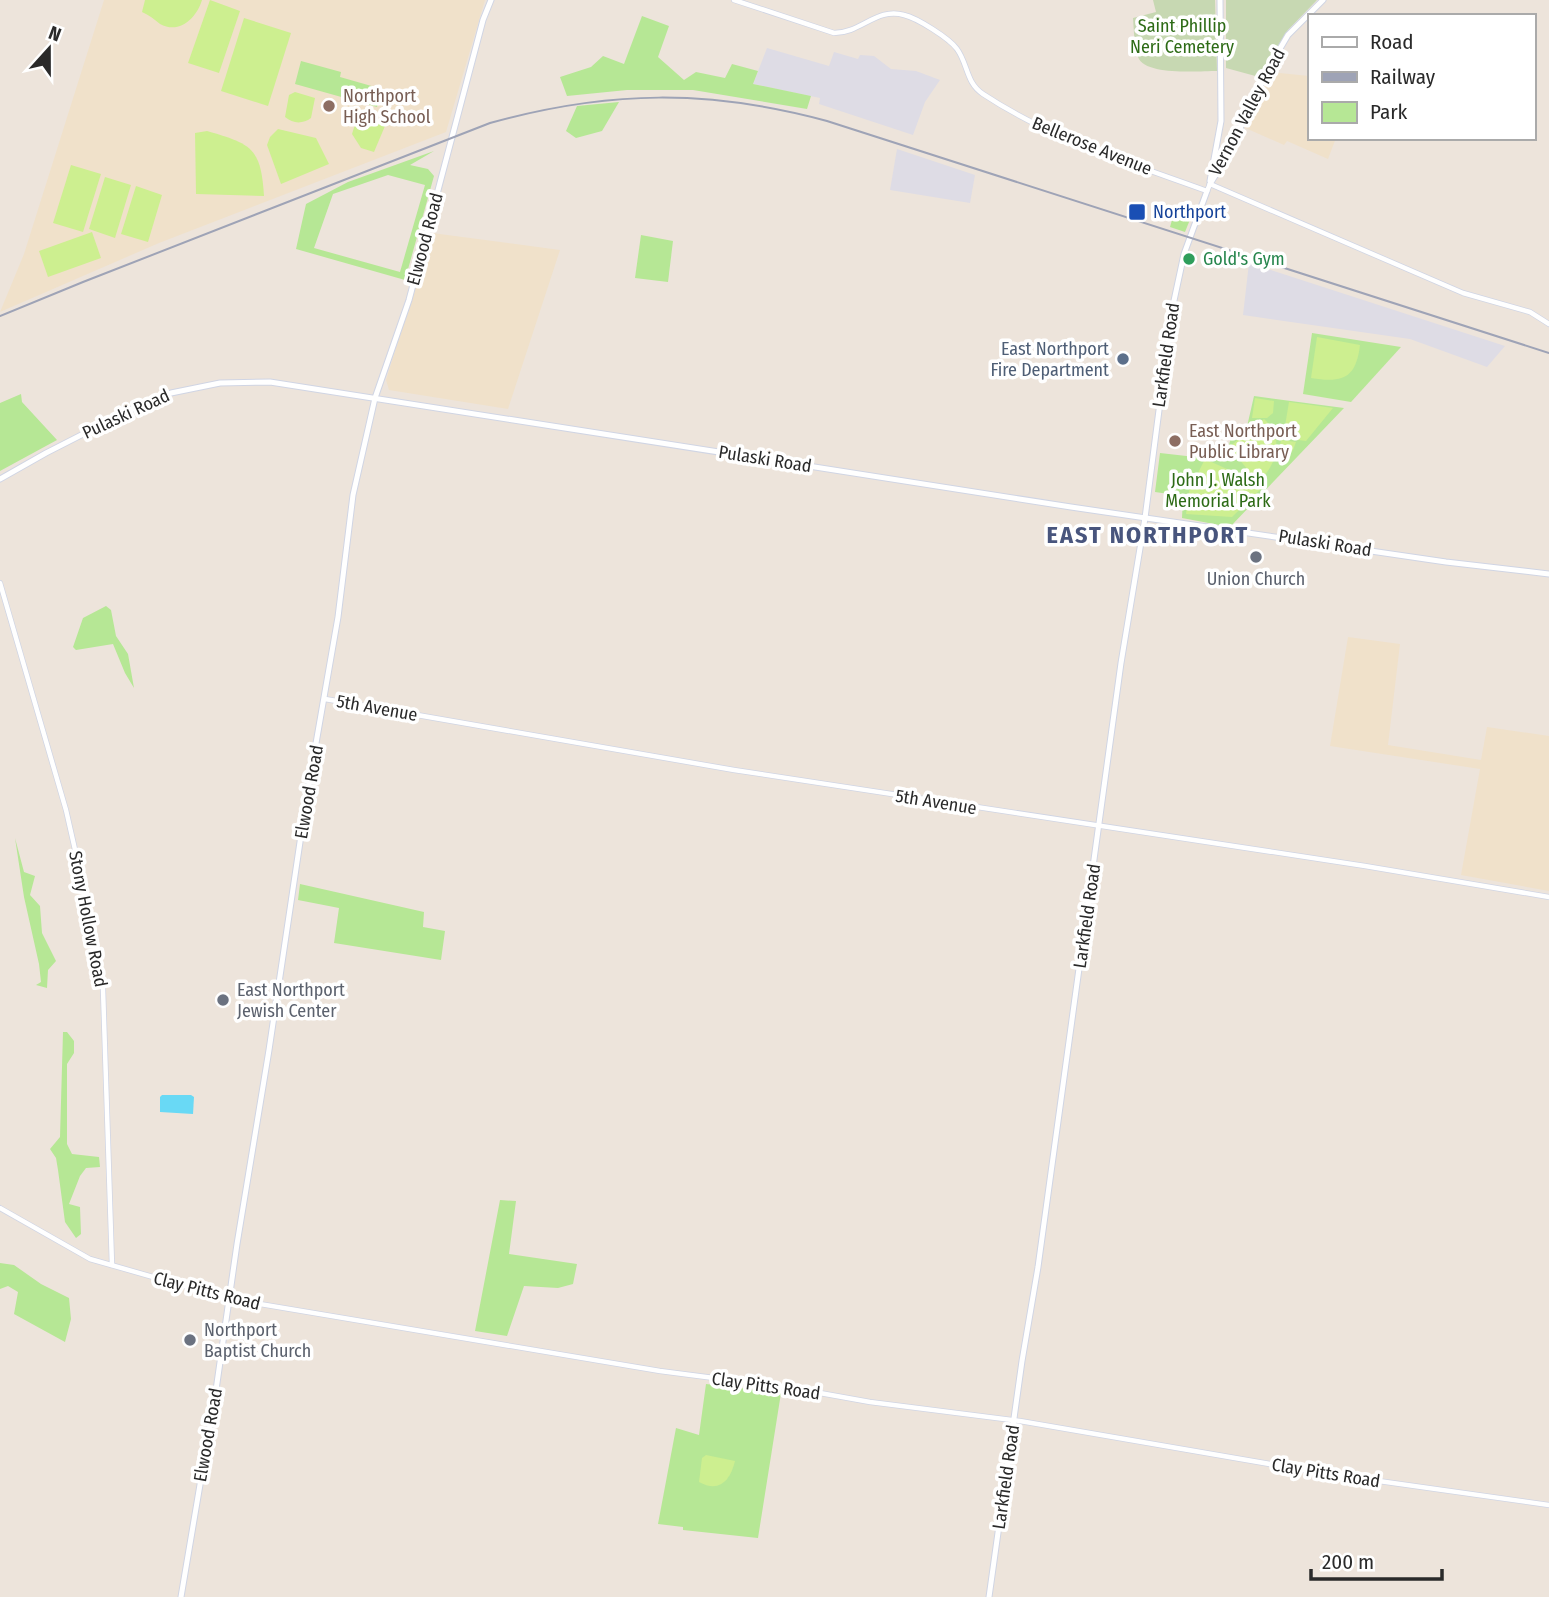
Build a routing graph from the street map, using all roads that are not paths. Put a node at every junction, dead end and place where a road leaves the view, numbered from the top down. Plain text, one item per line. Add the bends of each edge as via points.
1 (491, 0) edge
2 (734, 0) edge
3 (1220, 0) edge
4 (1323, 0) edge
5 (1309, 14) edge
6 (1308, 15) edge
7 (1210, 184) junction
8 (1207, 191) junction
9 (1189, 237) joint
10 (1549, 324) edge
11 (374, 398) junction
12 (0, 480) edge
13 (1145, 518) junction
14 (1549, 575) edge
15 (0, 583) edge
16 (325, 699) junction
17 (1099, 826) junction
18 (1549, 897) edge
19 (0, 1208) edge
20 (112, 1265) junction
21 (230, 1299) junction
22 (1014, 1420) junction
23 (1549, 1505) edge
24 (181, 1597) edge
25 (989, 1597) edge

1 - 11 main road, Elwood Road via 409,300
2 - 8 street, Bellerose Avenue via 834,33 856,29 883,14 907,16 956,48 974,87 994,101 1037,126
3 - 7 main road via 1221,121
4 - 5 main road, Vernon Valley Road
6 - 7 main road, Vernon Valley Road via 1268,68
7 - 8 street, Vernon Valley Road
7 - 10 street via 1463,293 1530,312
8 - 9 main road, Vernon Valley Road
9 - 13 main road, Larkfield Road via 1172,310
11 - 12 main road, Pulaski Road via 270,382 194,386 142,404
11 - 13 main road, Pulaski Road
11 - 16 main road, Elwood Road via 351,509
13 - 14 main road, Pulaski Road
13 - 17 main road, Larkfield Road
15 - 20 street, Stony Hollow Road via 66,810 100,959
16 - 17 street, 5th Avenue via 734,770
16 - 21 main road, Elwood Road
17 - 18 street, 5th Avenue
17 - 22 main road, Larkfield Road
19 - 20 street, Clay Pitts Road via 90,1259
20 - 21 street, Clay Pitts Road
21 - 22 street, Clay Pitts Road via 660,1371
21 - 24 main road, Elwood Road
22 - 23 street, Clay Pitts Road via 1310,1471
22 - 25 main road, Larkfield Road

